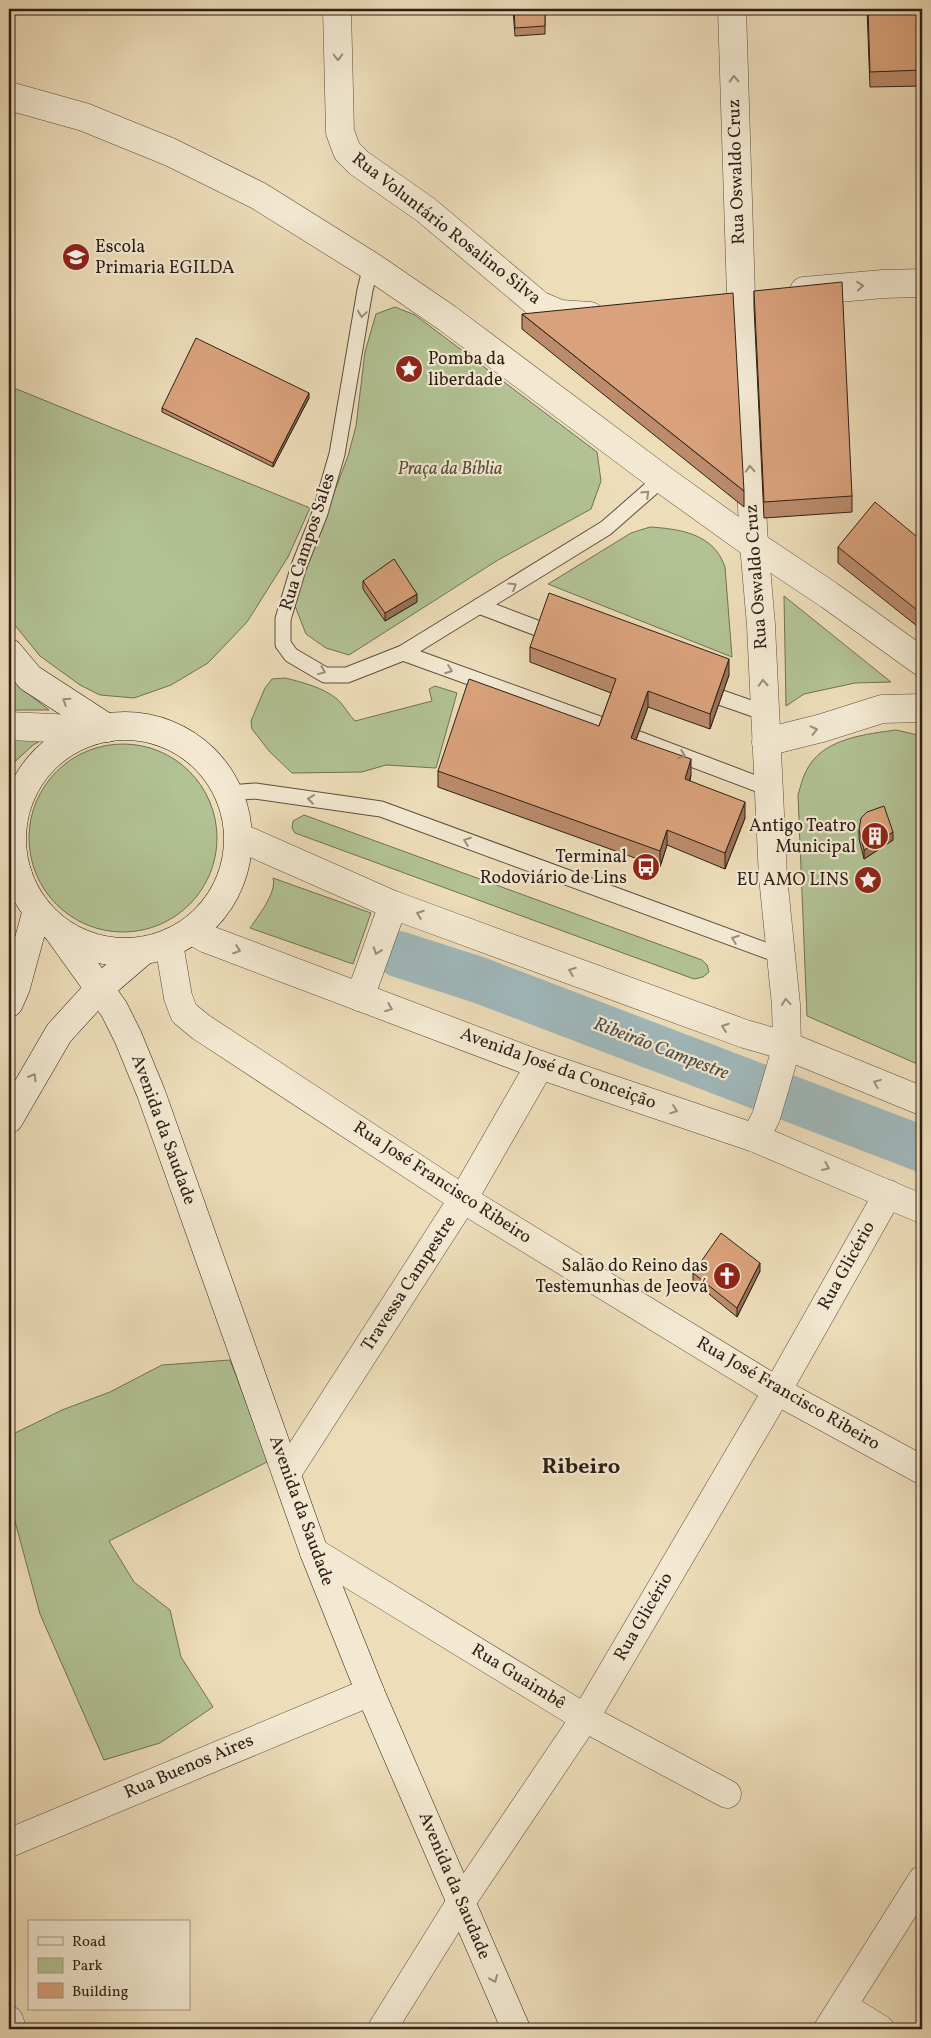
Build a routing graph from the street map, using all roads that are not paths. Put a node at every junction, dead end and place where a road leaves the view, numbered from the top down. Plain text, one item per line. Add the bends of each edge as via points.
1 (337, 9) edge
2 (732, 9) edge
3 (9, 96) edge
4 (371, 266) junction
5 (922, 283) edge
6 (741, 296) junction
7 (713, 300) edge
8 (619, 312) edge
9 (662, 480) junction
10 (754, 545) junction
11 (479, 606) junction
12 (542, 630) edge
13 (9, 653) edge
14 (403, 653) junction
15 (922, 662) edge
16 (722, 698) edge
17 (922, 708) edge
18 (765, 713) junction
19 (9, 726) edge
20 (605, 726) edge
21 (101, 729) junction
22 (636, 738) edge
23 (766, 742) junction
24 (768, 788) junction
25 (229, 792) junction
26 (12, 813) edge
27 (239, 837) junction
28 (13, 873) edge
29 (393, 905) junction
30 (37, 910) junction
31 (58, 931) junction
32 (193, 931) junction
33 (169, 944) junction
34 (144, 951) junction
35 (780, 956) junction
36 (100, 988) junction
37 (360, 997) junction
38 (9, 1003) edge
39 (785, 1057) junction
40 (540, 1065) junction
41 (922, 1101) edge
42 (9, 1119) edge
43 (760, 1127) junction
44 (888, 1194) junction
45 (463, 1199) junction
46 (922, 1208) edge
47 (777, 1391) junction
48 (922, 1470) edge
49 (286, 1473) junction
50 (314, 1552) junction
51 (370, 1692) junction
52 (585, 1718) junction
53 (727, 1794) dead end
54 (9, 1843) edge
55 (922, 1880) edge
56 (461, 1902) junction
57 (843, 2006) junction
58 (9, 2020) edge
59 (12, 2029) edge
60 (382, 2029) edge
61 (516, 2029) edge
62 (828, 2029) edge
63 (880, 2029) edge

1 -> 8 street, Rua Voluntário Rosalino Silva via 340,132 347,151 426,210 539,305 560,314 591,316
6 -> 2 street, Rua Oswaldo Cruz
3 - 4 street via 84,117 170,152 259,196
4 - 9 street via 447,318
4 -> 14 lane, Rua Campos Sales via 337,454 283,619 283,644 291,655 325,674 347,675
6 -> 5 street
6 - 7 street
10 -> 6 street, Rua Oswaldo Cruz
9 - 10 street
11 -> 9 lane, Rua Campos Sales via 606,528
10 - 15 street
18 -> 10 street, Rua Oswaldo Cruz
11 - 12 lane
11 - 14 lane, Rua Campos Sales
21 -> 13 street via 30,678
14 -> 20 lane
16 - 18 lane
23 -> 17 street via 882,709
18 - 23 street, Rua Oswaldo Cruz
19 - 21 street
21 - 25 street via 136,726 166,733 192,747 214,767
21 - 26 street via 66,743 43,762
22 -> 24 lane
23 - 24 street, Rua Oswaldo Cruz
24 - 35 street, Rua Oswaldo Cruz
25 - 27 street
35 -> 25 lane via 381,809 255,791
26 - 28 street
27 - 29 street
27 - 32 street via 236,864 227,889 212,912
28 - 30 street
29 -> 37 street
39 -> 29 street via 745,1034
30 - 31 street
30 - 38 street
31 - 34 street via 84,945 104,950
31 - 36 street, Avenida da Saudade
32 - 33 street
32 -> 37 street, Avenida José da Conceição
33 - 34 street
33 - 45 street, Rua José Francisco Ribeiro via 184,1013
34 - 36 street
39 -> 35 street, Rua Oswaldo Cruz via 786,1005
42 -> 36 street via 59,1033
36 - 49 street, Avenida da Saudade via 128,1036 151,1093
37 -> 40 street, Avenida José da Conceição
41 -> 39 street
39 - 43 street, Rua Oswaldo Cruz
40 -> 43 street, Avenida José da Conceição
40 - 45 street, Travessa Campestre
43 -> 44 street, Avenida José da Conceição
44 - 46 street, Avenida José da Conceição
44 - 47 street, Rua Glicério
45 - 47 street, Rua José Francisco Ribeiro
45 - 49 street, Travessa Campestre
47 - 48 street, Rua José Francisco Ribeiro
47 - 52 street, Rua Glicério
49 - 50 street, Avenida da Saudade
50 - 51 street, Avenida da Saudade
50 - 52 street, Rua Guaimbê
51 - 54 street, Rua Buenos Aires
51 - 56 street, Avenida da Saudade
52 - 53 street, Rua Guaimbê
52 - 56 street, Rua Glicério
55 - 57 street
56 - 60 street, Rua Glicério
56 -> 61 street, Avenida da Saudade
57 - 62 street
57 - 63 street
58 - 59 street

